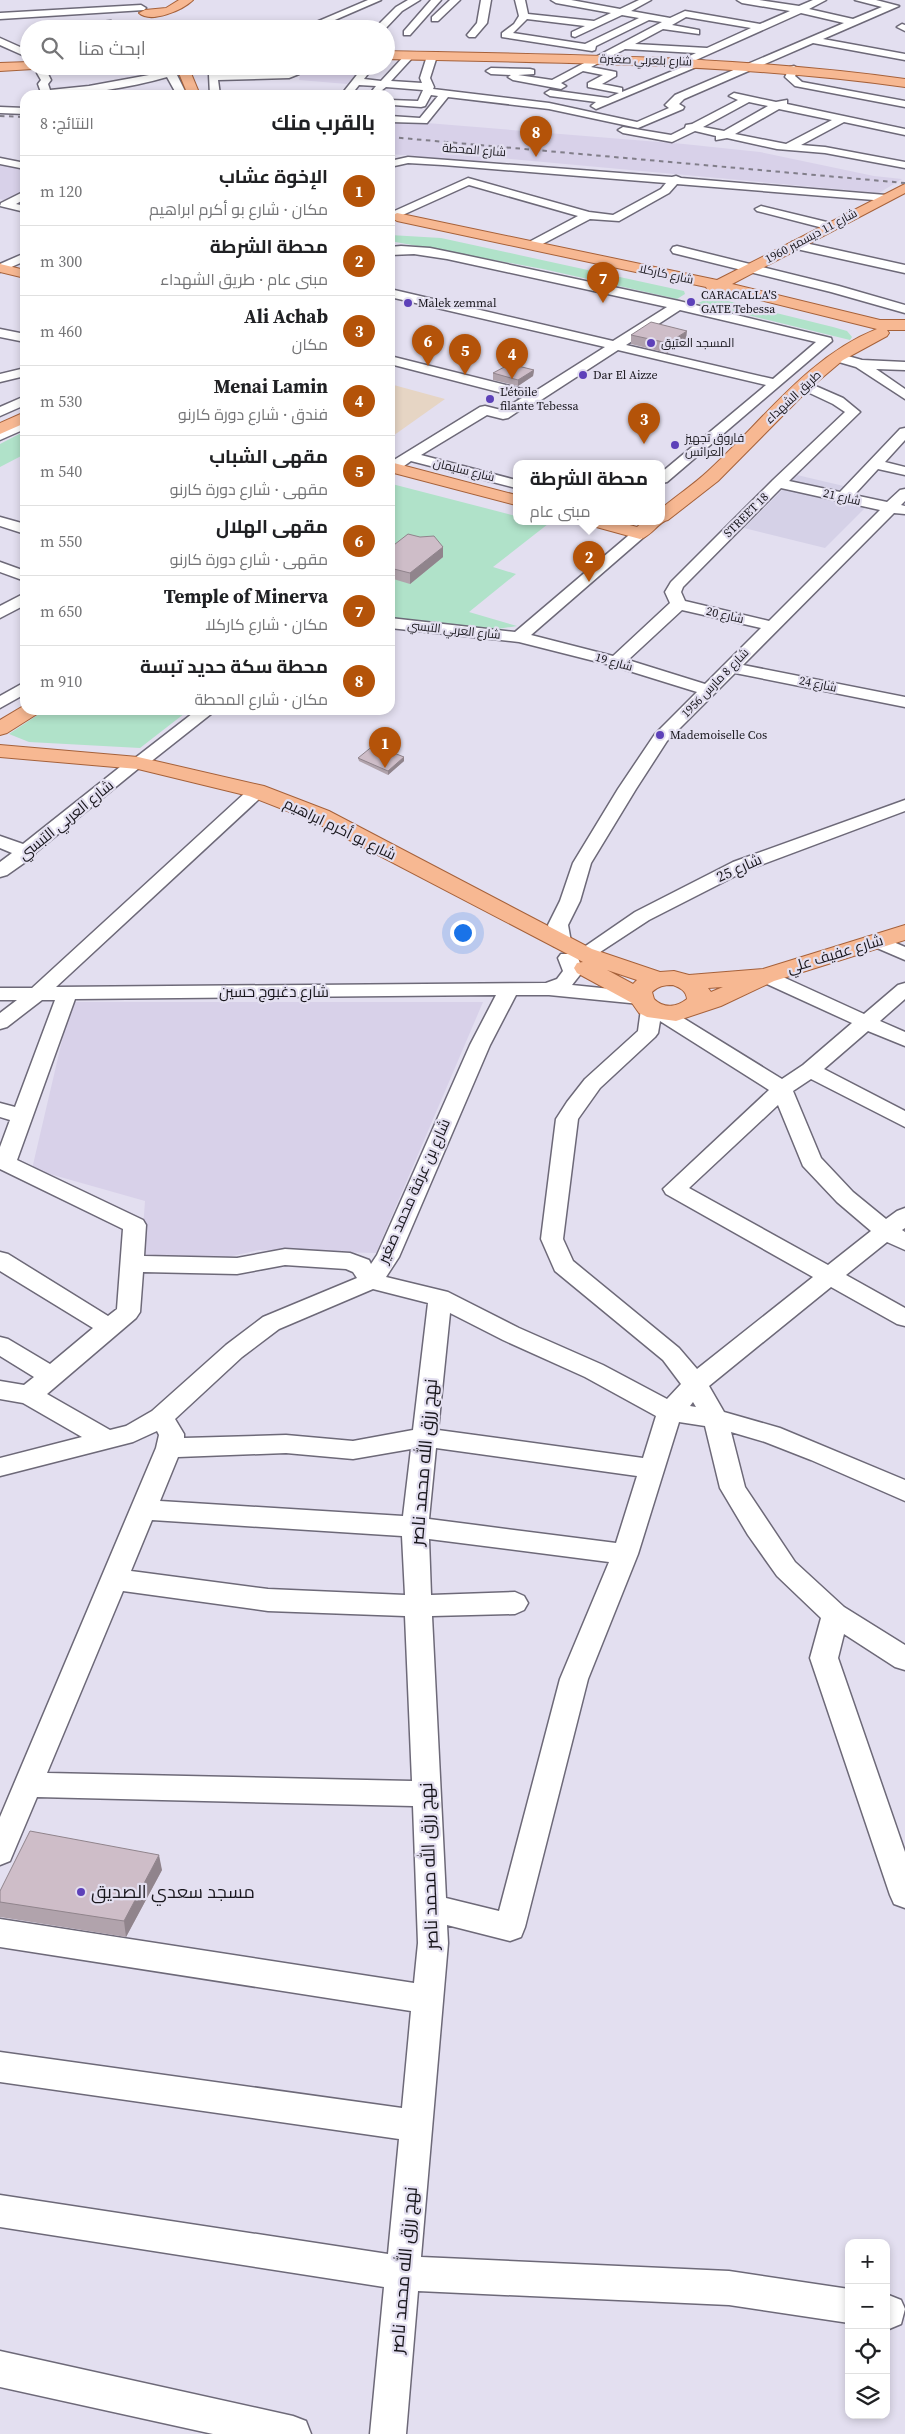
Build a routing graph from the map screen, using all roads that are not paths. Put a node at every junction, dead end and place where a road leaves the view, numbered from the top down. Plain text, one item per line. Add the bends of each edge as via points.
1 (92, 0) edge
2 (376, 0) edge
3 (415, 0) edge
4 (436, 0) edge
5 (455, 0) edge
6 (486, 0) edge
7 (556, 0) edge
8 (608, 0) edge
9 (646, 0) edge
10 (742, 0) edge
11 (522, 1) edge
12 (569, 1) edge
13 (818, 1) edge
14 (182, 2) edge
15 (768, 2) edge
16 (833, 6) dead end
17 (856, 6) edge
18 (891, 6) junction
19 (905, 6) edge
20 (592, 7) junction
21 (718, 8) dead end
22 (798, 9) junction
23 (100, 10) junction
24 (662, 10) dead end
25 (72, 11) junction
26 (149, 11) edge
27 (563, 12) dead end
28 (619, 12) junction
29 (875, 13) junction
30 (0, 16) edge
31 (524, 16) junction
32 (701, 16) junction
33 (647, 17) junction
34 (832, 17) junction
35 (435, 19) dead end
36 (76, 20) edge
37 (109, 20) edge
38 (327, 20) edge
39 (388, 20) edge
40 (734, 21) junction
41 (599, 22) junction
42 (853, 22) junction
43 (666, 24) junction
44 (816, 24) dead end
45 (518, 26) junction
46 (760, 27) junction
47 (537, 29) dead end
48 (696, 32) dead end
49 (831, 32) junction
50 (407, 33) dead end
51 (575, 34) dead end
52 (744, 34) junction
53 (472, 35) dead end
54 (904, 35) edge
55 (850, 36) dead end
56 (759, 38) dead end
57 (813, 40) junction
58 (0, 41) edge
59 (877, 41) dead end
60 (782, 43) dead end
61 (624, 46) junction
62 (798, 47) junction
63 (20, 52) edge
64 (395, 55) edge
65 (409, 56) junction
66 (705, 56) junction
67 (431, 58) junction
68 (602, 58) junction
69 (905, 58) edge
70 (20, 59) edge
71 (754, 65) junction
72 (0, 68) edge
73 (582, 68) junction
74 (794, 69) junction
75 (395, 71) edge
76 (491, 71) dead end
77 (572, 73) junction
78 (43, 75) edge
79 (147, 75) edge
80 (172, 75) edge
81 (185, 75) edge
82 (204, 75) edge
83 (206, 75) edge
84 (363, 75) edge
85 (391, 75) edge
86 (670, 77) junction
87 (83, 79) dead end
88 (440, 79) dead end
89 (358, 82) junction
90 (383, 83) junction
91 (553, 83) junction
92 (905, 83) edge
93 (407, 85) junction
94 (105, 86) junction
95 (427, 86) junction
96 (810, 87) junction
97 (45, 90) edge
98 (71, 90) edge
99 (186, 90) edge
100 (189, 90) edge
101 (193, 90) edge
102 (213, 90) edge
103 (351, 90) edge
104 (377, 90) edge
105 (710, 90) junction
106 (588, 92) dead end
107 (631, 92) junction
108 (445, 95) junction
109 (790, 98) dead end
110 (748, 99) junction
111 (395, 101) edge
112 (610, 101) junction
113 (478, 103) junction
114 (900, 103) edge
115 (846, 104) dead end
116 (776, 105) junction
117 (395, 106) edge
118 (395, 107) edge
119 (0, 110) edge
120 (20, 111) edge
121 (579, 112) junction
122 (429, 114) junction
123 (762, 114) junction
124 (779, 118) dead end
125 (395, 119) edge
126 (653, 119) junction
127 (846, 119) junction
128 (696, 128) junction
129 (904, 131) edge
130 (726, 135) junction
131 (709, 146) dead end
132 (787, 147) junction
133 (20, 160) edge
134 (0, 161) edge
135 (13, 163) junction
136 (395, 163) edge
137 (20, 165) edge
138 (905, 165) edge
139 (676, 179) junction
140 (905, 188) edge
141 (20, 197) edge
142 (886, 198) junction
143 (20, 208) edge
144 (762, 208) dead end
145 (588, 215) junction
146 (395, 218) edge
147 (395, 221) edge
148 (395, 221) edge
149 (831, 226) junction
150 (533, 245) junction
151 (796, 245) junction
152 (395, 250) edge
153 (677, 250) dead end
154 (20, 259) edge
155 (2, 267) edge
156 (751, 268) junction
157 (20, 269) edge
158 (905, 270) edge
159 (20, 272) edge
160 (716, 287) junction
161 (395, 294) edge
162 (679, 305) junction
163 (905, 309) edge
164 (905, 326) edge
165 (874, 330) junction
166 (0, 333) edge
167 (20, 337) edge
168 (616, 346) junction
169 (837, 358) junction
170 (395, 361) edge
171 (861, 364) junction
172 (905, 366) edge
173 (20, 373) edge
174 (0, 378) edge
175 (774, 383) junction
176 (804, 385) junction
177 (905, 395) edge
178 (536, 397) junction
179 (20, 402) edge
180 (20, 411) edge
181 (0, 412) edge
182 (20, 419) edge
183 (0, 421) edge
184 (20, 426) edge
185 (0, 429) edge
186 (905, 432) edge
187 (0, 436) edge
188 (874, 464) junction
189 (396, 466) edge
190 (905, 471) edge
191 (665, 477) edge
192 (778, 483) junction
193 (513, 484) edge
194 (905, 493) edge
195 (843, 498) junction
196 (513, 499) edge
197 (898, 509) edge
198 (665, 514) edge
199 (0, 521) edge
200 (610, 525) edge
201 (651, 525) edge
202 (20, 528) edge
203 (640, 533) junction
204 (0, 568) edge
205 (20, 574) edge
206 (20, 601) edge
207 (679, 604) junction
208 (0, 613) edge
209 (395, 624) edge
210 (771, 626) junction
211 (519, 637) junction
212 (616, 662) junction
213 (730, 666) junction
214 (20, 690) edge
215 (708, 690) junction
216 (905, 702) edge
217 (0, 703) edge
218 (20, 704) edge
219 (22, 715) edge
220 (201, 715) edge
221 (0, 717) edge
222 (0, 729) edge
223 (0, 751) edge
224 (0, 758) edge
225 (134, 765) junction
226 (252, 796) junction
227 (905, 806) edge
228 (0, 842) edge
229 (27, 852) junction
230 (0, 871) edge
231 (905, 932) edge
232 (877, 941) junction
233 (571, 952) junction
234 (905, 954) edge
235 (765, 976) junction
236 (658, 979) junction
237 (688, 982) junction
238 (510, 989) junction
239 (549, 989) junction
240 (905, 989) edge
241 (67, 993) junction
242 (0, 994) edge
243 (37, 994) junction
244 (650, 1006) junction
245 (693, 1008) junction
246 (865, 1022) junction
247 (0, 1023) edge
248 (702, 1038) junction
249 (905, 1040) edge
250 (810, 1070) junction
251 (782, 1089) junction
252 (0, 1110) edge
253 (22, 1116) junction
254 (905, 1120) edge
255 (2, 1163) edge
256 (899, 1230) edge
257 (0, 1260) edge
258 (133, 1264) junction
259 (831, 1275) junction
260 (371, 1281) junction
261 (440, 1298) junction
262 (905, 1318) edge
263 (110, 1328) junction
264 (0, 1345) edge
265 (52, 1376) junction
266 (695, 1384) junction
267 (0, 1390) edge
268 (29, 1395) junction
269 (670, 1412) junction
270 (161, 1417) junction
271 (715, 1419) junction
272 (424, 1437) junction
273 (108, 1440) junction
274 (170, 1448) junction
275 (0, 1467) edge
276 (650, 1468) junction
277 (905, 1491) edge
278 (143, 1510) junction
279 (415, 1527) junction
280 (625, 1554) junction
281 (114, 1579) junction
282 (515, 1603) dead end
283 (418, 1606) junction
284 (834, 1615) junction
285 (905, 1659) edge
286 (27, 1786) junction
287 (426, 1794) junction
288 (0, 1852) edge
289 (905, 1895) edge
290 (432, 1908) junction
291 (0, 1933) edge
292 (428, 1999) junction
293 (0, 2067) edge
294 (417, 2126) junction
295 (0, 2211) edge
296 (403, 2272) junction
297 (845, 2305) edge
298 (0, 2369) edge
299 (215, 2426) edge
300 (293, 2434) edge
301 (388, 2434) edge

1 - 23 street
2 - 38 street
3 - 39 street
4 - 50 street
5 - 35 street
6 - 53 street via 482,23
7 - 12 street
8 - 20 street
9 - 28 street
10 - 15 street
11 - 31 street
12 - 20 street
12 - 31 street
13 - 16 street
13 - 22 street
14 - 26 main road
14 - 26 main road
15 - 22 street
15 - 40 street
17 - 18 street
17 - 29 street
17 - 34 street
18 - 19 street
18 - 29 street
20 - 28 street
21 - 32 street
22 - 34 street
22 - 46 street
23 - 25 street
23 - 26 street
23 - 37 street
24 - 33 street
25 - 30 street via 43,17
25 - 36 street
27 - 41 street
28 - 33 street
28 - 41 street
29 - 42 street
31 - 41 street
31 - 45 street
32 - 40 street
32 - 43 street via 685,14
33 - 43 street
33 - 45 street via 589,47 505,35
34 - 42 street
34 - 44 street
40 - 46 street
41 - 51 street
42 - 49 street
43 - 48 street
43 - 61 street
45 - 47 street
46 - 52 street
49 - 55 street
49 - 57 street
52 - 56 street
52 - 66 street
54 - 59 street
57 - 62 street
57 - 69 street
58 - 63 street
60 - 62 street
61 - 66 street
61 - 68 street
62 - 71 street
64 - 65 main road, شارع بلعربي صغيرة
65 - 67 main road, شارع بلعربي صغيرة
65 - 75 street
66 - 68 main road, شارع بلعربي صغيرة via 687,61
66 - 71 main road, شارع بلعربي صغيرة
66 - 86 street
67 - 68 main road, شارع بلعربي صغيرة
67 - 93 street
67 - 95 street
68 - 73 street
70 - 72 main road
71 - 74 main road, شارع بلعربي صغيرة
71 - 105 street
73 - 77 street
73 - 107 street via 612,74 592,85
74 - 92 main road, شارع بلعربي صغيرة
74 - 96 street via 790,77
76 - 77 street
77 - 91 street
78 - 97 street
79 - 94 street
80 - 99 street
81 - 100 main road
82 - 101 main road
83 - 102 street
84 - 89 street
85 - 90 street
86 - 105 street
86 - 107 street
87 - 94 street
88 - 95 street
89 - 90 street
89 - 103 street
90 - 93 street
90 - 104 street
91 - 106 street
91 - 112 street via 512,82
93 - 95 street
93 - 111 street
94 - 98 street
95 - 108 street
95 - 117 street via 421,104
96 - 114 street
96 - 115 street via 796,94
105 - 110 street
105 - 126 street via 679,97 680,100 670,105 679,107
107 - 112 street
108 - 113 street
108 - 122 street
109 - 116 street
110 - 116 street
110 - 128 street
112 - 121 street
113 - 121 street via 522,102
113 - 128 street via 672,139
114 - 127 street
116 - 123 street
116 - 127 street
118 - 122 street
119 - 120 street
121 - 126 street via 638,125
122 - 125 street via 423,121
123 - 124 street
123 - 130 street
126 - 128 street
127 - 129 street
127 - 132 street
128 - 130 street
130 - 131 street
130 - 132 street
132 - 138 street via 825,150
133 - 135 street
134 - 135 street
135 - 137 street
136 - 139 street, شارع المحطة via 426,161
139 - 142 street, شارع المحطة
139 - 145 street via 665,191 615,219
140 - 142 main road, شارع 11 ديسمبر 1960
141 - 143 street via 5,205
142 - 149 main road, شارع 11 ديسمبر 1960
144 - 149 street
145 - 146 street via 468,181
145 - 150 street
147 - 150 main road, شارع كاركلا
148 - 160 main road, شارع كاركلا
149 - 151 main road, شارع 11 ديسمبر 1960
150 - 160 main road, شارع كاركلا
151 - 156 main road, شارع 11 ديسمبر 1960
151 - 158 street
152 - 162 street, شارع كاركلا via 409,249 482,263
153 - 156 street
154 - 155 street
155 - 157 main road
155 - 159 main road
156 - 160 main road, شارع 11 ديسمبر 1960
156 - 163 street
160 - 165 main road, شارع كاركلا
161 - 168 street
162 - 168 street
162 - 175 street, شارع كاركلا via 826,341
164 - 165 main road, طريق الشهداء
165 - 169 main road, طريق الشهداء
166 - 167 street
168 - 175 street
168 - 178 street
169 - 171 street
169 - 176 main road, طريق الشهداء
170 - 178 street
171 - 172 street
171 - 177 street
173 - 174 street
175 - 191 street
176 - 192 street, STREET 18 via 853,412
176 - 198 main road, طريق الشهداء via 712,477
178 - 189 street via 503,415 485,410
179 - 181 street
180 - 183 main road
182 - 185 main road
184 - 187 street
186 - 188 street
188 - 190 street
188 - 195 street
189 - 193 street, شارع سليمان
189 - 196 main road
192 - 195 street, شارع 21
192 - 207 street, STREET 18 via 677,585 673,592
194 - 197 street, شارع 8 مارس 1956
195 - 197 street, شارع 21
197 - 210 street, شارع 8 مارس 1956
199 - 202 street
200 - 203 main road
201 - 203 main road
203 - 211 street
204 - 205 street
206 - 208 street
207 - 210 street, شارع 20
207 - 212 street
209 - 211 street, شارع العربي التبسي
210 - 213 street, شارع 8 مارس 1956
211 - 212 street, شارع 19
212 - 215 street, شارع 19
213 - 215 street, شارع 8 مارس 1956
213 - 216 street, شارع 24
214 - 217 street
215 - 233 street, شارع 8 مارس 1956 via 662,738 582,863 570,901 558,925
218 - 221 main road
219 - 222 main road
220 - 225 street, شارع العربي التبسي
223 - 225 main road, شارع بو أكرم ابراهيم
224 - 225 main road, شارع بو أكرم ابراهيم
225 - 226 main road, شارع بو أكرم ابراهيم
225 - 229 street, شارع العربي التبسي
225 - 233 main road, شارع بو أكرم ابراهيم via 256,791 321,816
226 - 233 main road, شارع بو أكرم ابراهيم via 312,819 528,933
226 - 243 street
227 - 233 street, شارع 25 via 740,866
228 - 229 street
229 - 230 street, شارع العربي التبسي
231 - 232 main road, شارع عفيف علي
232 - 234 street
232 - 235 main road, شارع عفيف علي
233 - 236 main road, شارع بو أكرم ابراهيم
233 - 239 street via 573,971 564,983
233 - 244 main road, شارع بو أكرم ابراهيم
235 - 237 main road, شارع عفيف علي
235 - 245 main road, شارع عفيف علي
235 - 246 street
236 - 237 main road via 674,978
236 - 244 main road via 643,986 640,992
237 - 245 main road via 700,996
238 - 239 street, شارع دغبوج حسين
238 - 241 street, شارع دغبوج حسين
238 - 260 street, شارع بن عرفة محمد صغير via 480,1045 388,1257
239 - 244 street, شارع دغبوج حسين
240 - 246 street
241 - 243 street, شارع دغبوج حسين
241 - 253 street
242 - 243 street, شارع دغبوج حسين
243 - 247 street
244 - 245 main road via 671,1014
244 - 248 street
244 - 266 street via 648,1033 590,1087 567,1119 552,1239 563,1265 671,1354
245 - 248 street
246 - 249 street
246 - 250 street
248 - 251 street
250 - 251 street
250 - 254 street
251 - 256 street via 811,1161 845,1197
251 - 259 street via 674,1189
252 - 253 street
253 - 255 street
255 - 258 street via 135,1225
256 - 259 street
257 - 263 street
258 - 260 street via 237,1266 285,1257 350,1261 361,1266
258 - 263 street via 128,1312
259 - 262 street
259 - 266 street
260 - 261 street
260 - 270 street, شارع بن عرفة محمد صغير via 271,1323 234,1351
261 - 269 street via 594,1371
261 - 272 street, نهج رزق الله محمد ناصر
263 - 265 street
264 - 265 street
265 - 268 street
266 - 269 street
266 - 271 street
267 - 268 street
268 - 273 street
269 - 271 street
269 - 276 street
270 - 273 street, شارع بن عرفة محمد صغير via 133,1432
270 - 274 street via 172,1434
271 - 277 street via 771,1434
271 - 284 street via 733,1488 757,1528 786,1569
272 - 274 street via 353,1450 286,1444
272 - 276 street
272 - 279 street, نهج رزق الله محمد ناصر
273 - 275 street, شارع بن عرفة محمد صغير
274 - 278 street
276 - 280 street
278 - 279 street
278 - 281 street
279 - 280 street
279 - 283 street, نهج رزق الله محمد ناصر
280 - 290 street via 574,1679 510,1927
281 - 283 street via 268,1600
281 - 286 street
282 - 283 street
283 - 287 street, نهج رزق الله محمد ناصر
284 - 285 street
284 - 289 street via 824,1658
286 - 287 street
286 - 288 street
287 - 290 street, نهج رزق الله محمد ناصر
290 - 292 street, نهج رزق الله محمد ناصر via 433,1943
291 - 292 street
292 - 294 street, نهج رزق الله محمد ناصر
293 - 294 street
294 - 296 street, نهج رزق الله محمد ناصر
295 - 296 street
296 - 297 street via 730,2288
296 - 301 street, نهج رزق الله محمد ناصر
298 - 299 street
299 - 300 street

